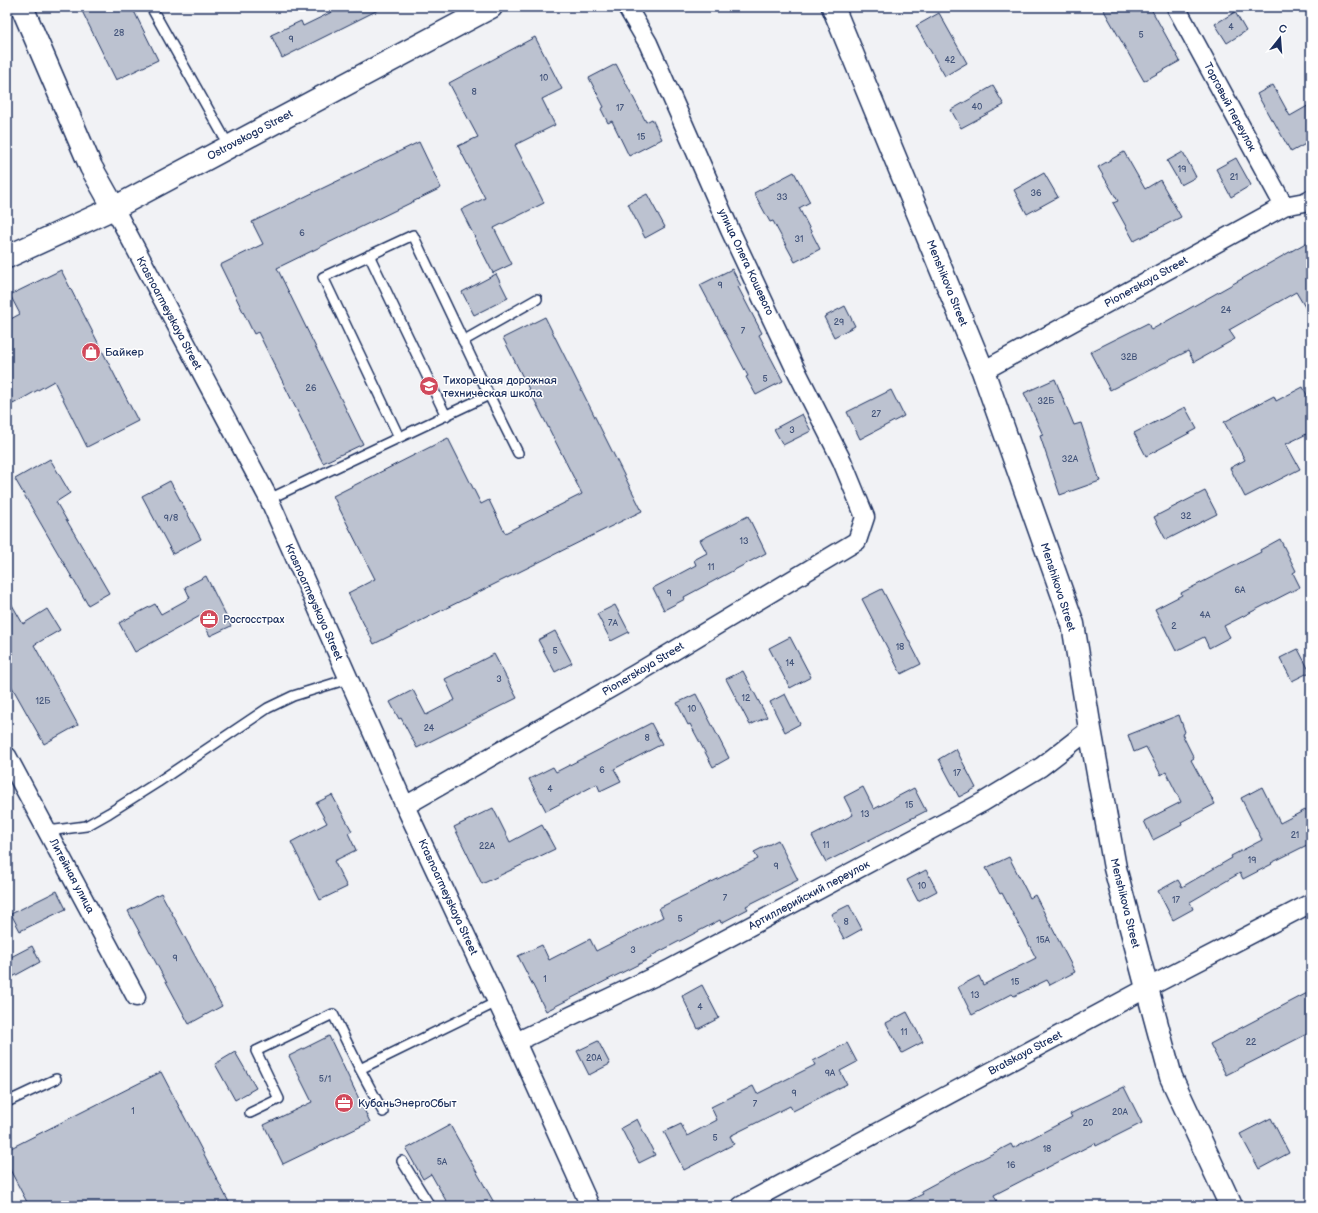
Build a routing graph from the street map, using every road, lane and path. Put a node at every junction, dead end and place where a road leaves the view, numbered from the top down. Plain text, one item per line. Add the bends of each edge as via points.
1 (22, 7) edge
2 (151, 7) edge
3 (491, 7) edge
4 (627, 7) edge
5 (833, 7) edge
6 (1176, 7) edge
7 (229, 146) junction
8 (1311, 199) edge
9 (1284, 206) junction
10 (114, 208) junction
11 (369, 255) junction
12 (7, 257) edge
13 (537, 299) dead end
14 (463, 341) junction
15 (983, 370) junction
16 (489, 395) junction
17 (446, 416) junction
18 (399, 437) junction
19 (518, 453) dead end
20 (269, 499) junction
21 (865, 517) joint
22 (348, 679) junction
23 (1090, 729) junction
24 (7, 756) edge
25 (405, 806) junction
26 (48, 831) junction
27 (1311, 903) edge
28 (1146, 988) junction
29 (136, 997) dead end
30 (497, 1002) junction
31 (516, 1042) junction
32 (360, 1069) junction
33 (56, 1079) dead end
34 (7, 1102) edge
35 (383, 1112) dead end
36 (250, 1113) dead end
37 (402, 1161) dead end
38 (430, 1206) edge
39 (590, 1206) edge
40 (741, 1206) edge
41 (1231, 1206) edge

1 - 10 street, Krasnoarmeyskaya Street via 91,166
2 - 7 lane
3 - 7 street, Ostrovskogo Street
4 - 21 street, улица Олега Кошевого via 648,43 734,237 793,364 842,461
5 - 15 street, Menshikova Street
6 - 9 street, Торговый переулок
7 - 10 street, Ostrovskogo Street
8 - 9 street, Pionerskaya Street
9 - 15 street, Pionerskaya Street
10 - 12 street, Ostrovskogo Street
10 - 20 street, Krasnoarmeyskaya Street
11 - 14 lane via 413,235
11 - 17 lane
11 - 18 lane via 323,277
13 - 14 lane
14 - 16 lane
15 - 23 street, Menshikova Street via 1073,624
16 - 17 lane
16 - 19 lane
17 - 18 lane
18 - 20 lane
20 - 22 street, Krasnoarmeyskaya Street
21 - 25 street, Pionerskaya Street via 858,541 637,674
22 - 25 street, Krasnoarmeyskaya Street
22 - 26 lane via 293,696 268,708 158,782 86,826
23 - 28 street, Menshikova Street via 1115,868
23 - 31 street, Артиллерийский переулок via 1041,766 983,802 668,970
24 - 26 street, Литейная улица
25 - 30 street, Krasnoarmeyskaya Street
26 - 29 street, Литейная улица
27 - 28 street, Bratskaya Street
28 - 40 street, Bratskaya Street
28 - 41 street, Menshikova Street via 1171,1076
30 - 31 street, Krasnoarmeyskaya Street
30 - 32 lane
31 - 39 street, Krasnoarmeyskaya Street
32 - 35 lane
32 - 36 lane via 333,1014 256,1052 279,1099
33 - 34 lane
37 - 38 lane

